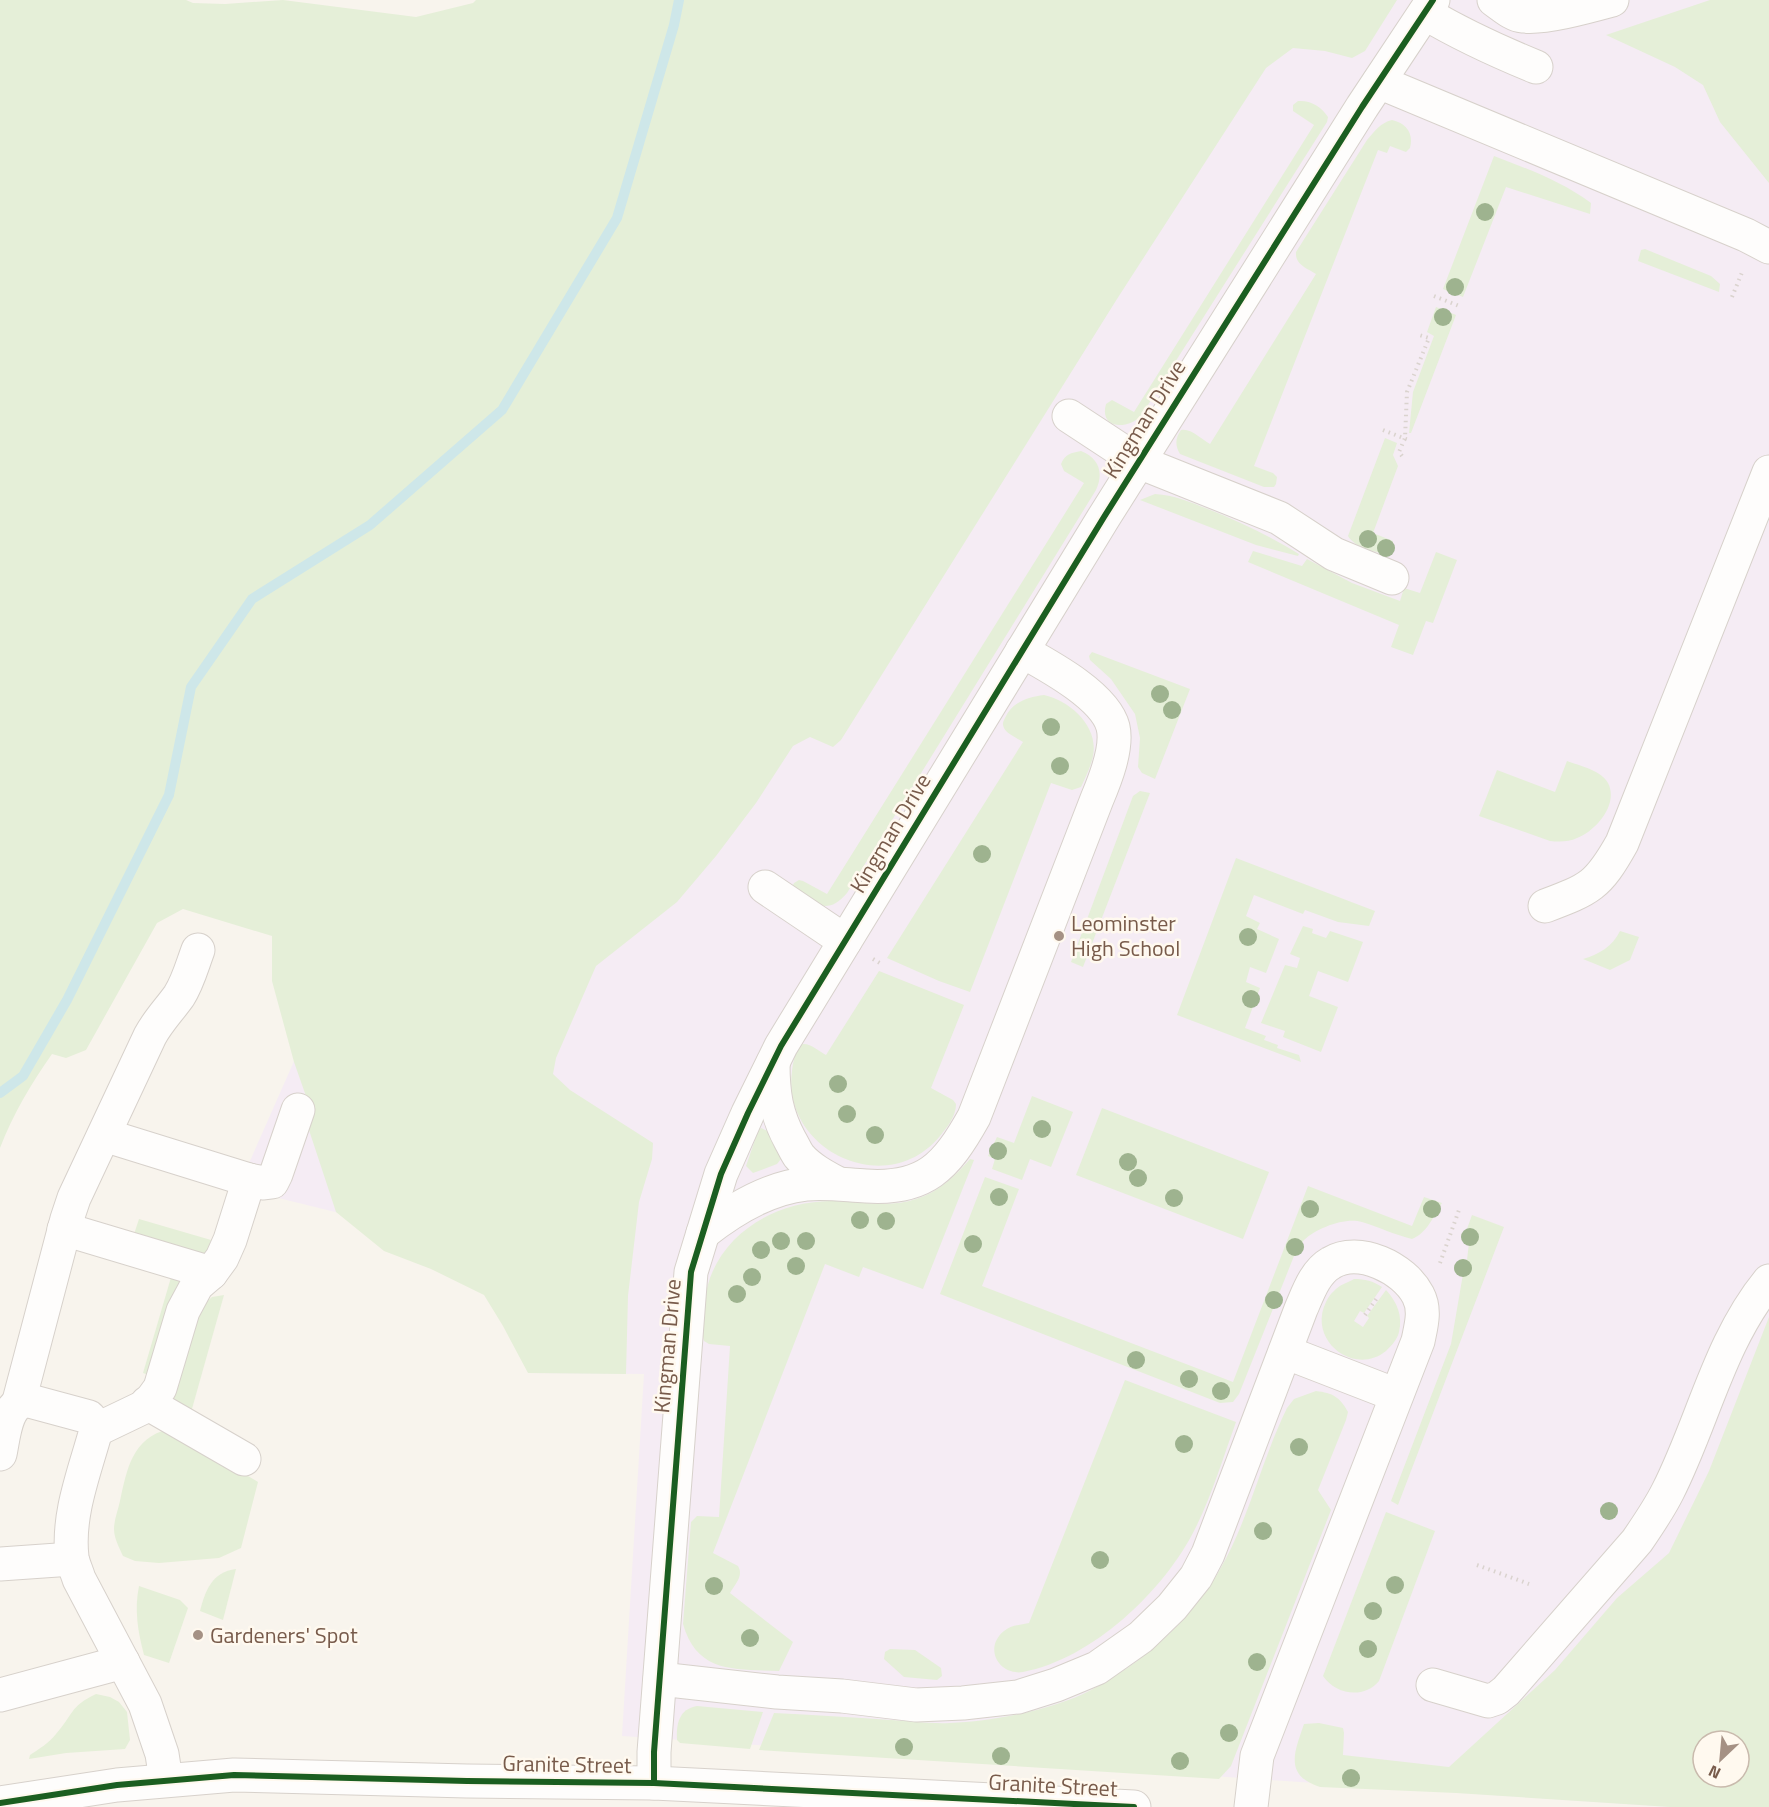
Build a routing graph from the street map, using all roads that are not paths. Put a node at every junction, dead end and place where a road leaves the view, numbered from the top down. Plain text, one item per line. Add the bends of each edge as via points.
1 (1494, 0) edge
2 (1612, 0) edge
3 (1429, 6) edge
4 (1536, 67) dead end
5 (1379, 82) junction
6 (1769, 247) edge
7 (1069, 416) dead end
8 (1138, 462) junction
9 (1769, 472) edge
10 (1392, 579) dead end
11 (1023, 651) junction
12 (765, 886) dead end
13 (1545, 906) dead end
14 (845, 941) junction
15 (198, 950) dead end
16 (773, 1061) junction
17 (298, 1110) dead end
18 (104, 1135) junction
19 (249, 1180) junction
20 (837, 1184) junction
21 (64, 1228) junction
22 (703, 1233) junction
23 (211, 1273) junction
24 (1769, 1281) edge
25 (1285, 1352) junction
26 (1396, 1395) junction
27 (19, 1401) junction
28 (147, 1403) junction
29 (96, 1430) junction
30 (0, 1454) edge
31 (244, 1459) dead end
32 (72, 1559) junction
33 (0, 1564) edge
34 (123, 1662) junction
35 (660, 1679) junction
36 (1433, 1685) dead end
37 (0, 1695) edge
38 (166, 1780) junction
39 (654, 1783) junction
40 (0, 1803) edge
41 (1120, 1807) edge
42 (1251, 1807) edge

1 - 2 street via 1521,16 1541,16
3 - 4 street via 1453,30
3 - 5 street, Kingman Drive
5 - 6 street
5 - 8 street, Kingman Drive
7 - 8 street
8 - 10 street via 1279,518 1334,554
8 - 11 street, Kingman Drive
9 - 13 street via 1622,843 1592,885
11 - 14 street, Kingman Drive
11 - 20 street via 1064,675 1104,711 1113,728 1113,751 1106,778 984,1094 963,1137 933,1171 916,1181 896,1186
12 - 14 street
14 - 16 street, Kingman Drive
15 - 18 street via 189,977 150,1036
16 - 20 street via 776,1107 787,1133 799,1156
16 - 22 street, Kingman Drive via 721,1174
17 - 19 street via 272,1182
18 - 19 street
18 - 21 street
19 - 23 street via 230,1239
20 - 22 street via 781,1189 727,1214
21 - 23 street
21 - 27 street
22 - 35 street, Kingman Drive via 691,1272
23 - 28 street via 190,1296 160,1388
24 - 36 street via 1727,1351 1670,1490 1636,1541 1497,1698 1488,1701
25 - 26 street
25 - 26 street via 1314,1282 1329,1263 1344,1257 1363,1257 1380,1263 1407,1280 1419,1296 1422,1309 1418,1341
25 - 35 street via 1222,1521 1196,1577 1141,1637 1097,1668 1018,1697 916,1705
26 - 42 street via 1257,1756
27 - 29 street via 88,1417
27 - 30 street via 10,1411
28 - 29 street
28 - 31 street
29 - 32 street via 72,1517
32 - 33 street
32 - 34 street
34 - 37 street
34 - 38 street via 154,1728
35 - 39 street, Kingman Drive
38 - 39 street, Granite Street via 234,1775
38 - 40 street, Granite Street
39 - 41 street, Granite Street

